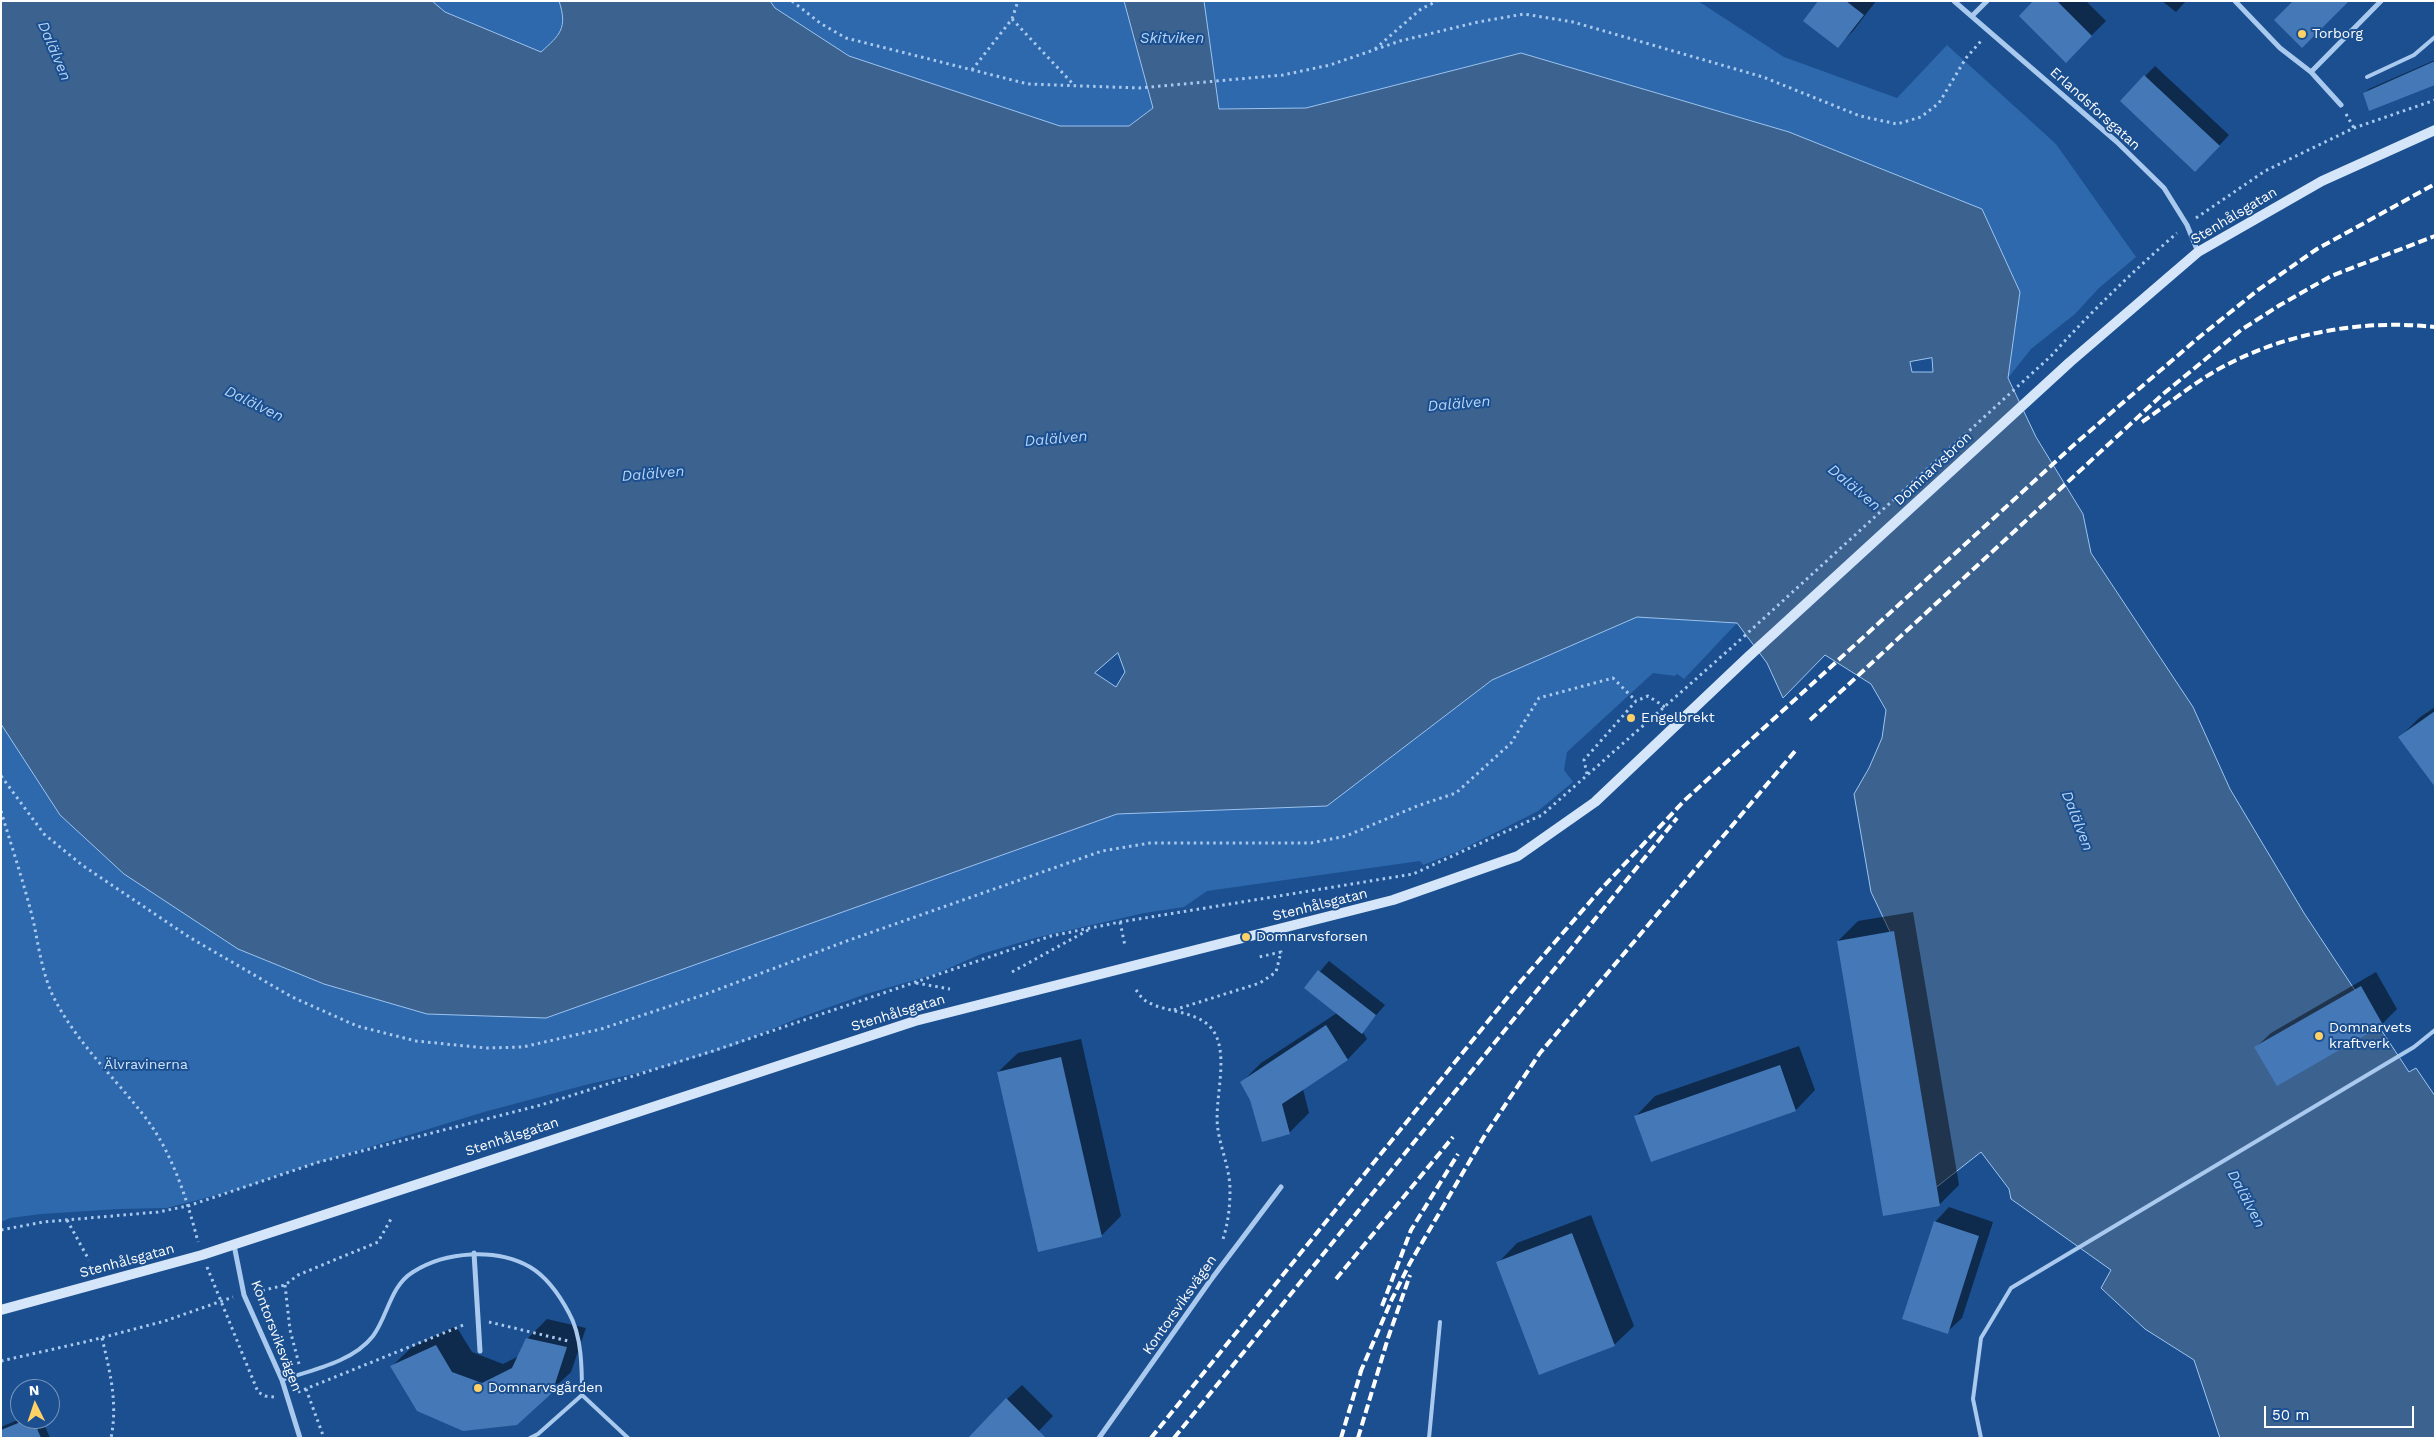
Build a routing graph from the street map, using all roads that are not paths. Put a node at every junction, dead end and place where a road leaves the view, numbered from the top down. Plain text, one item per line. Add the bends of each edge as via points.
1 (1954, 1) edge
2 (1987, 1) edge
3 (2235, 1) edge
4 (2381, 1) edge
5 (1972, 16) junction
6 (2435, 37) edge
7 (2311, 72) junction
8 (2367, 77) dead end
9 (2341, 105) dead end
10 (2435, 130) edge
11 (2198, 252) junction
12 (2070, 362) joint
13 (1748, 657) joint
14 (2435, 1030) edge
15 (1281, 1187) dead end
16 (234, 1243) junction
17 (474, 1254) junction
18 (1, 1310) edge
19 (1440, 1322) dead end
20 (480, 1350) dead end
21 (282, 1380) junction
22 (582, 1395) junction
23 (300, 1438) edge
24 (530, 1438) edge
25 (628, 1438) edge
26 (1099, 1438) edge
27 (1429, 1438) edge
28 (1981, 1438) edge

1 - 5 street, Erlandsforsgatan
2 - 5 street
3 - 7 street via 2280,48
4 - 7 street
5 - 11 street, Erlandsforsgatan via 2117,142 2164,188
6 - 8 lane via 2414,55
7 - 9 street
10 - 11 street, Stenhålsgatan via 2322,181
11 - 12 street, Stenhålsgatan
12 - 13 street, Domnarvsbron
13 - 16 street, Stenhålsgatan via 1595,802 1518,856 1393,900 915,1021
14 - 28 lane via 2414,1047 2011,1288 1981,1338 1973,1399
15 - 26 street, Kontorsviksvägen
16 - 18 street, Stenhålsgatan via 202,1255
16 - 21 street, Kontorsviksvägen via 244,1295
17 - 20 street
17 - 21 lane via 441,1260 412,1272 391,1297 374,1335 359,1350
17 - 22 lane via 504,1258 530,1267 553,1287 570,1314 578,1343
19 - 27 lane
21 - 23 street, Kontorsviksvägen
22 - 24 lane
22 - 25 lane

